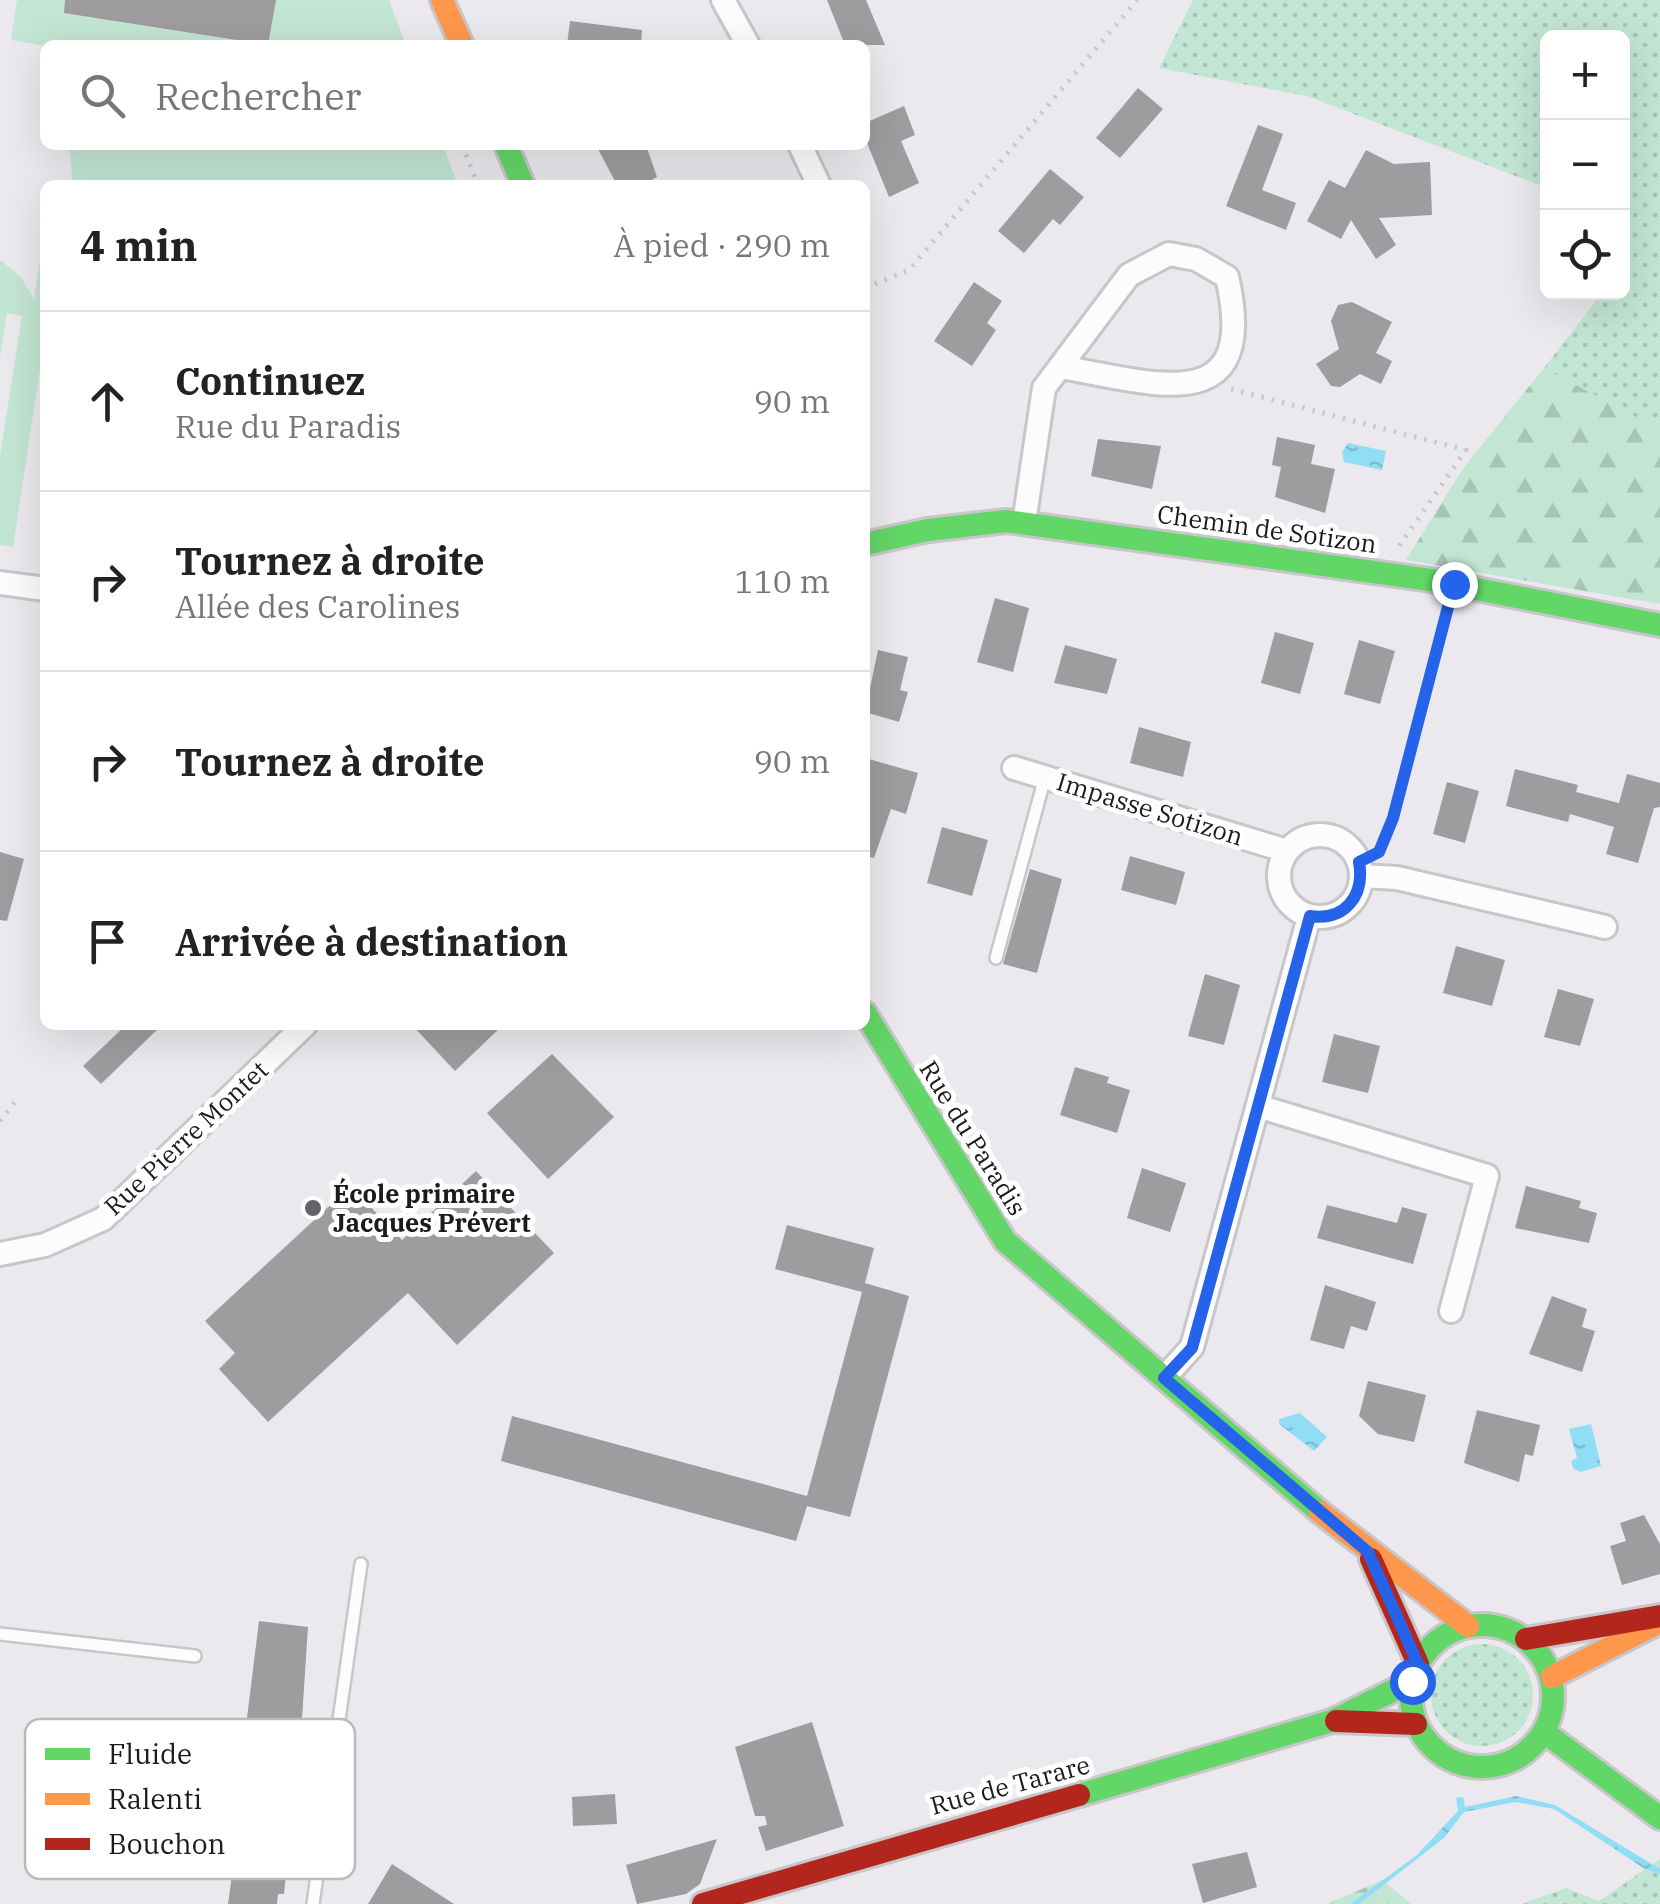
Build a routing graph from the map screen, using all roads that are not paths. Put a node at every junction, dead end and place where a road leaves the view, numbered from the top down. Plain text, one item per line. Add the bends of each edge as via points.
1 (442, 0) edge
2 (722, 0) edge
3 (460, 40) edge
4 (745, 40) edge
5 (508, 150) edge
6 (802, 150) edge
7 (521, 180) edge
8 (818, 180) edge
9 (1060, 367) junction
10 (1024, 523) junction
11 (870, 543) edge
12 (0, 583) edge
13 (40, 587) edge
14 (1660, 624) edge
15 (1014, 768) dead end
16 (1044, 777) junction
17 (1287, 851) junction
18 (1360, 869) junction
19 (1310, 916) junction
20 (1606, 926) dead end
21 (996, 958) dead end
22 (870, 1022) edge
23 (300, 1030) edge
24 (1261, 1107) junction
25 (0, 1254) edge
26 (1451, 1311) dead end
27 (1164, 1378) junction
28 (1368, 1552) junction
29 (361, 1564) dead end
30 (1660, 1618) edge
31 (1468, 1626) junction
32 (0, 1634) edge
33 (1526, 1639) junction
34 (195, 1656) dead end
35 (1415, 1672) junction
36 (1552, 1677) junction
37 (339, 1719) edge
38 (1332, 1721) junction
39 (1416, 1724) junction
40 (1544, 1732) junction
41 (1660, 1818) edge
42 (316, 1879) edge
43 (312, 1904) edge
44 (703, 1904) edge

1 - 3 main road
2 - 4 street
5 - 7 main road
6 - 8 street
9 - 9 street via 1129,275 1169,254 1196,259 1227,277 1236,318 1224,365 1203,382 1179,387
9 - 10 street via 1044,388
10 - 11 main road, Chemin de Sotizon via 928,530
10 - 14 main road, Chemin de Sotizon via 1454,584
12 - 13 street
15 - 16 street, Impasse Sotizon
16 - 17 street, Impasse Sotizon
16 - 21 lane
17 - 18 street via 1320,835 1343,842
17 - 19 street via 1280,890
18 - 19 street via 1360,888 1346,909
18 - 20 street
19 - 24 street
22 - 27 main road, Rue du Paradis via 1005,1241
23 - 25 street, Rue Pierre Montet via 103,1219 45,1245
24 - 26 street via 1487,1176
24 - 27 street via 1192,1348
27 - 28 main road, Rue du Paradis
28 - 31 main road, Rue du Paradis
28 - 35 main road, Rue du Paradis
29 - 37 lane
30 - 33 main road
30 - 36 main road
31 - 33 main road via 1489,1624
31 - 35 main road via 1432,1644
32 - 34 lane
33 - 36 main road
35 - 38 main road, Rue de Tarare
35 - 39 main road
36 - 40 main road via 1553,1706
38 - 39 main road, Rue de Tarare
38 - 44 main road, Rue de Tarare
39 - 40 main road via 1446,1758 1486,1767 1522,1755
40 - 41 main road
42 - 43 lane

